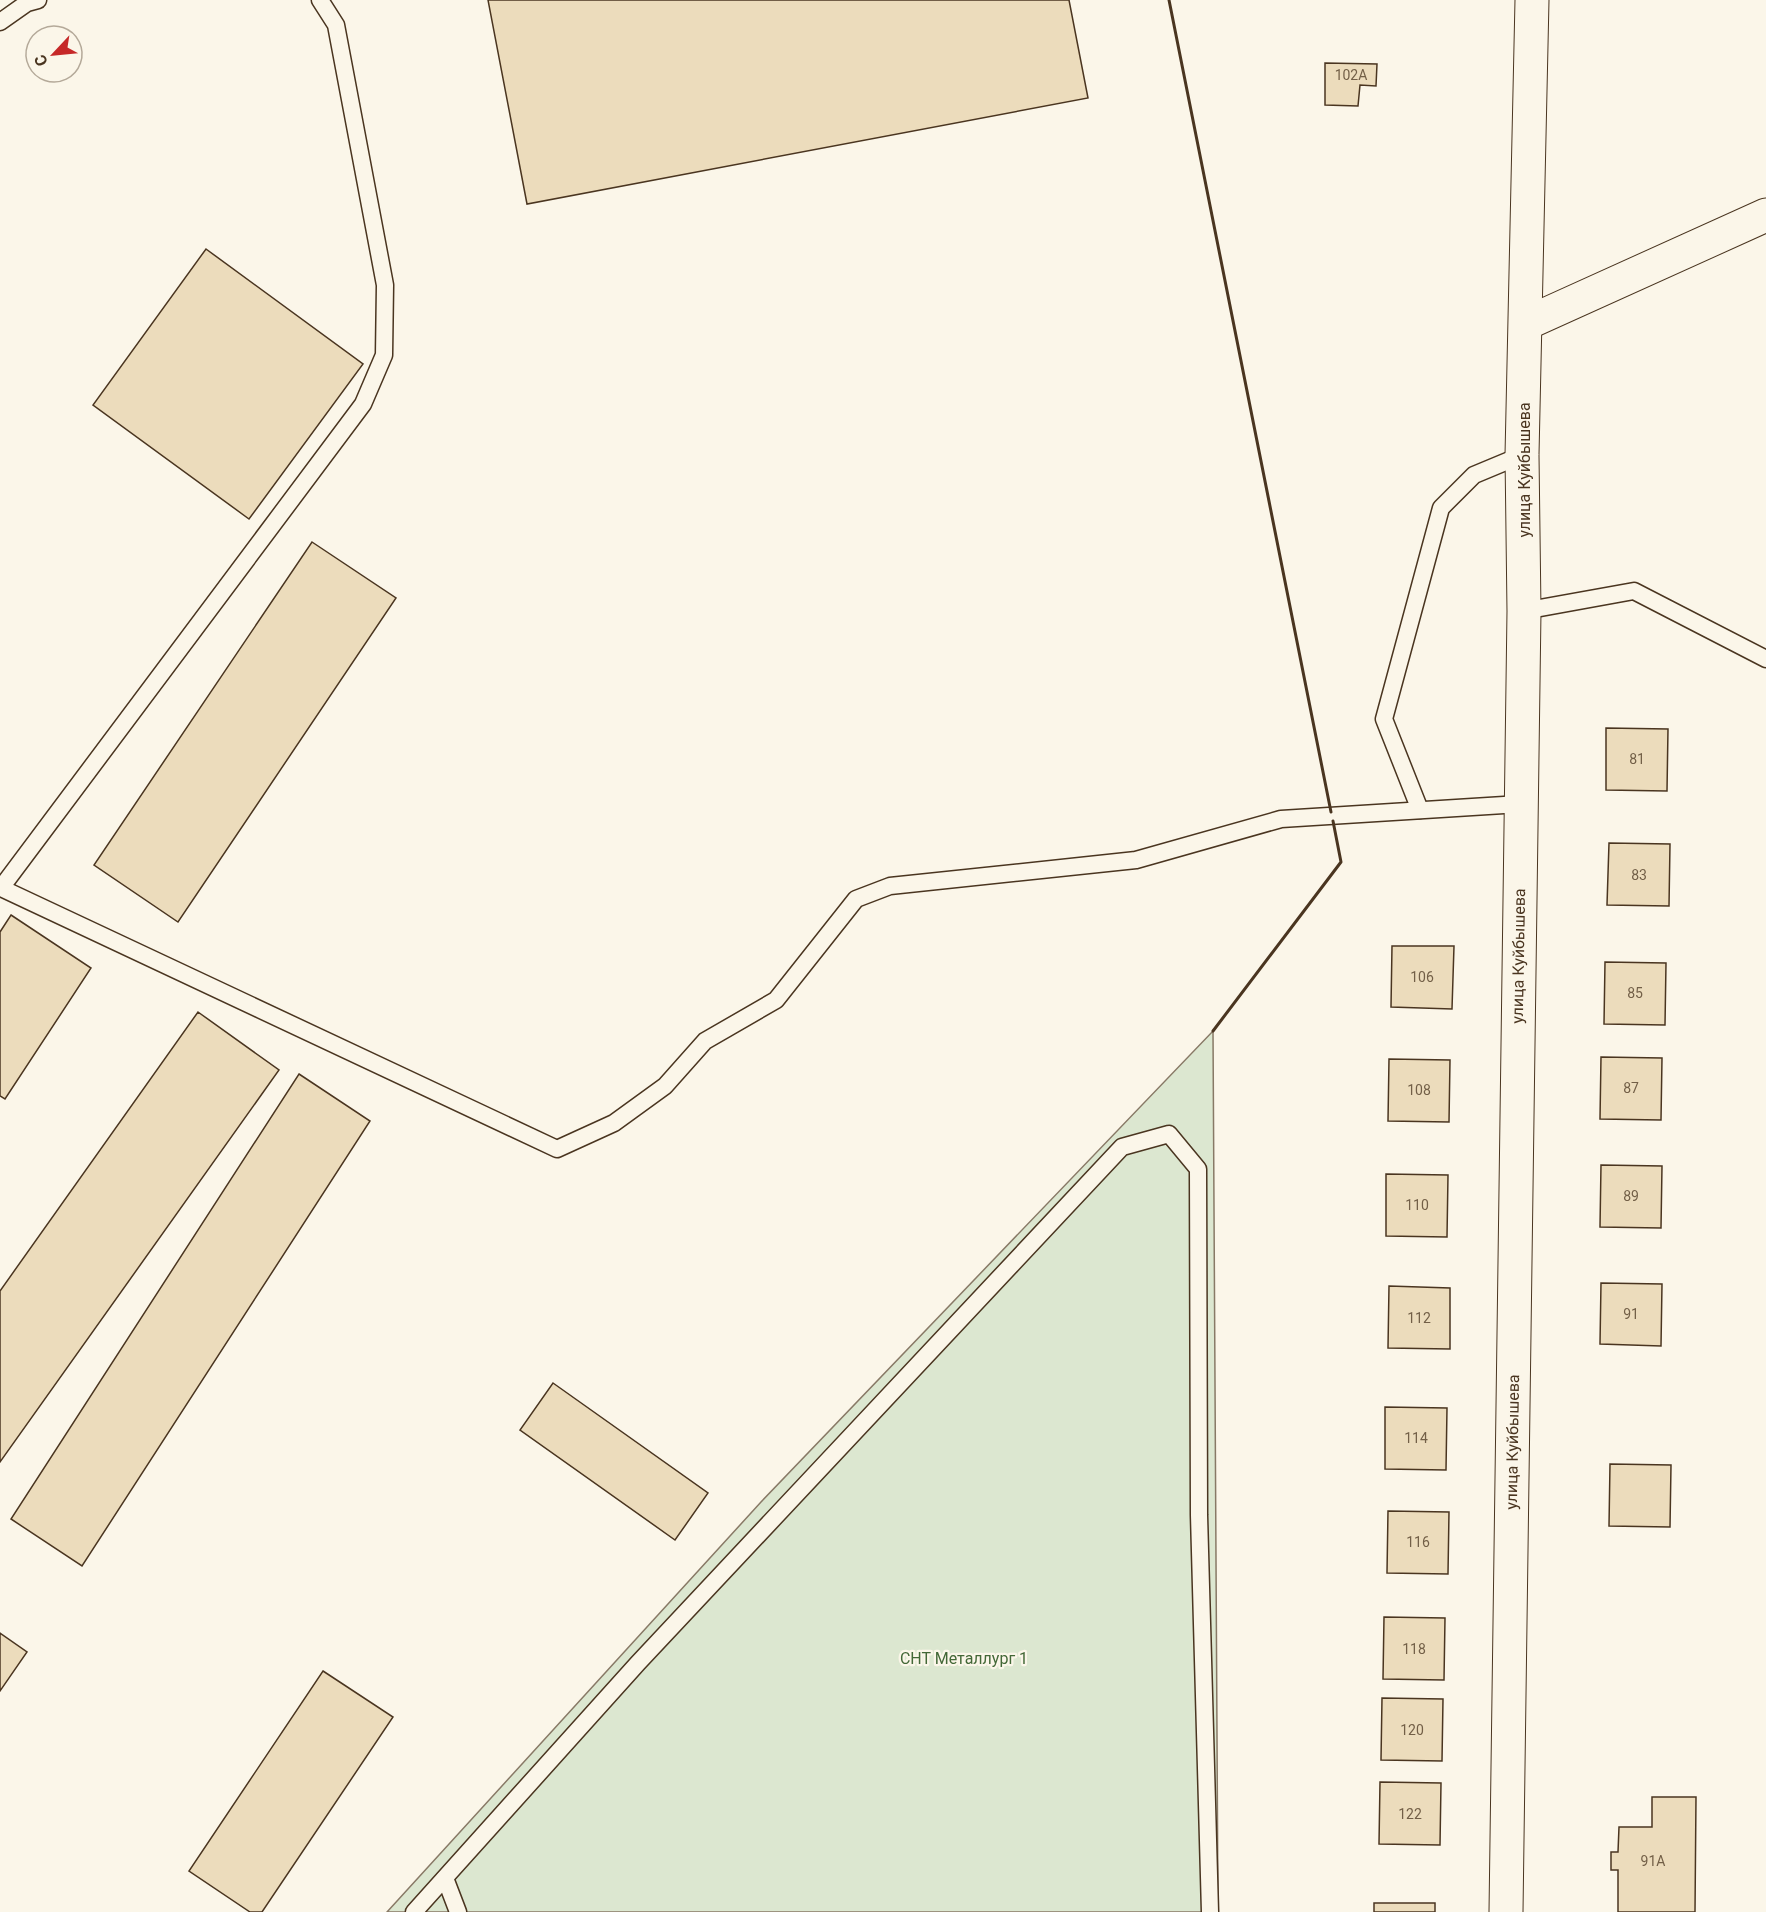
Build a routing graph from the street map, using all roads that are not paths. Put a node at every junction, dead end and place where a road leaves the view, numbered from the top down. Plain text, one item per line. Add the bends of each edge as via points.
1 (38, 0) edge
2 (320, 0) edge
3 (1532, 0) edge
4 (0, 22) edge
5 (1766, 215) edge
6 (1527, 323) junction
7 (1522, 455) junction
8 (1524, 611) junction
9 (1766, 659) edge
10 (1520, 804) junction
11 (1420, 810) junction
12 (0, 888) edge
13 (445, 1878) junction
14 (414, 1912) edge
15 (458, 1912) edge
16 (1209, 1912) edge
17 (1506, 1912) edge

1 - 4 lane
2 - 12 lane via 336,24 385,285 384,355 363,404
3 - 6 main road, улица Куйбышева
5 - 6 main road
6 - 7 main road, улица Куйбышева
7 - 8 main road, улица Куйбышева
7 - 11 lane via 1474,475 1441,508 1384,719
8 - 9 lane via 1634,591
8 - 10 main road, улица Куйбышева
10 - 11 lane
10 - 17 main road, улица Куйбышева
11 - 12 lane via 1281,819 1136,860 890,886 856,899 776,1000 705,1041 665,1086 614,1123 556,1149
13 - 14 lane
13 - 15 lane
13 - 16 lane via 638,1663 1122,1147 1169,1134 1198,1169 1199,1515

